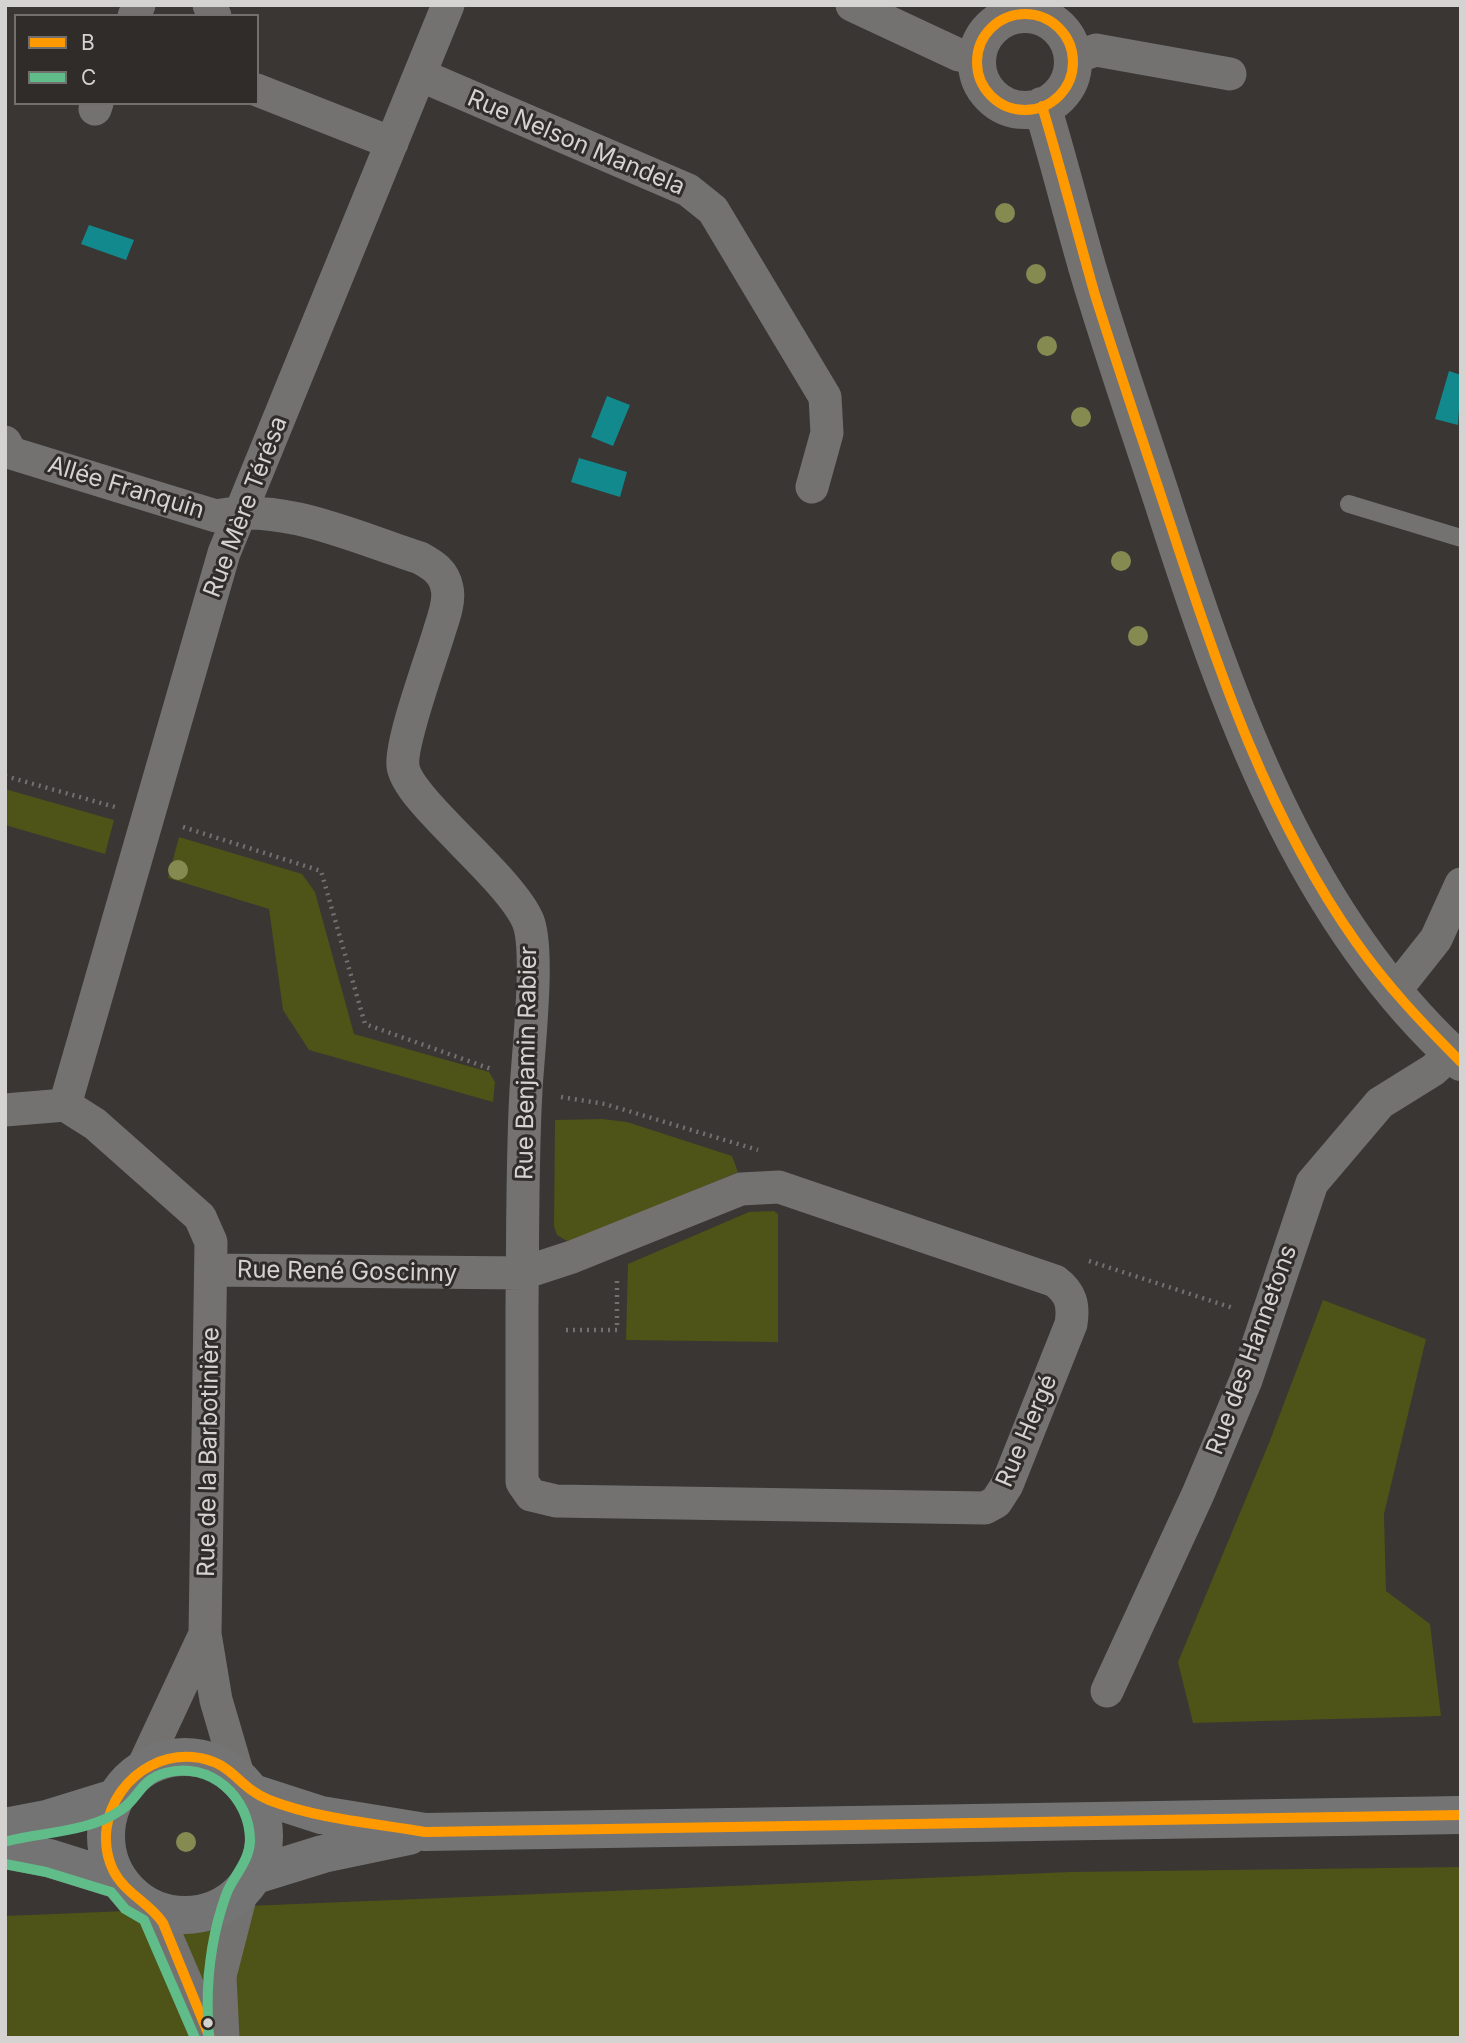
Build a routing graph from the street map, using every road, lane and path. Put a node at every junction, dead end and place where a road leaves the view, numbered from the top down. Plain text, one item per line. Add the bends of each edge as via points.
1 (448, 5) edge
2 (852, 5) edge
3 (1032, 10) edge
4 (1073, 58) junction
5 (977, 59) junction
6 (1230, 74) dead end
7 (420, 75) junction
8 (259, 91) edge
9 (1042, 106) junction
10 (392, 143) junction
11 (7, 450) edge
12 (812, 487) dead end
13 (1349, 504) dead end
14 (241, 511) junction
15 (1461, 538) edge
16 (5, 776) edge
17 (122, 809) dead end
18 (183, 827) dead end
19 (1461, 884) edge
20 (1394, 992) junction
21 (1456, 1058) edge
22 (493, 1070) dead end
23 (65, 1105) junction
24 (5, 1110) edge
25 (617, 1265) dead end
26 (211, 1270) junction
27 (523, 1273) junction
28 (566, 1330) dead end
29 (205, 1634) junction
30 (1107, 1691) dead end
31 (142, 1769) junction
32 (245, 1784) junction
33 (115, 1798) junction
34 (1461, 1815) edge
35 (5, 1827) edge
36 (425, 1832) junction
37 (5, 1850) edge
38 (119, 1881) junction
39 (248, 1884) junction
40 (155, 1910) junction
41 (210, 2038) edge
42 (223, 2038) edge

1 - 7 street, Rue Mère Térésa
2 - 5 street
3 - 4 main road via 1060,30
3 - 5 main road via 995,25 981,43
4 - 6 street via 1096,51
4 - 9 main road via 1065,88
5 - 9 main road via 983,85 991,96 1015,109
7 - 10 street, Rue Mère Térésa
7 - 12 street, Rue Nelson Mandela via 688,190 706,204 825,397 827,433
8 - 10 street
9 - 20 main road via 1088,270 1212,654 1276,806 1346,924
10 - 14 street, Rue Mère Térésa
11 - 14 street, Allée Franquin via 216,516
13 - 15 lane
14 - 23 street, Rue Mère Térésa via 224,553
14 - 27 street, Rue Benjamin Rabier via 281,514 420,558 438,567 448,588 402,768 415,790 515,896 529,924 533,956
16 - 17 path
18 - 22 path via 321,871 365,1024
19 - 20 street via 1436,939
20 - 21 main road via 1420,1025
21 - 30 street, Rue des Hannetons via 1380,1102 1312,1183 1245,1380
23 - 24 street
23 - 26 street, Rue René Goscinny via 95,1124 200,1217 211,1242
25 - 28 path via 617,1330
26 - 27 street, Rue René Goscinny
26 - 29 street, Rue de la Barbotinière
27 - 27 street, Rue Hergé via 741,1189 779,1187 1055,1281 1070,1297 1073,1310 1007,1485 996,1502 985,1508 556,1502 531,1495 522,1482
29 - 31 street, Rue de la Barbotinière
29 - 32 street, Rue de la Barbotinière via 216,1700
31 - 32 main road via 165,1758 191,1756 216,1762
31 - 33 main road
32 - 36 main road via 321,1815
32 - 39 main road via 264,1819 264,1847
33 - 35 main road
33 - 38 main road via 107,1818 106,1840
34 - 36 main road
36 - 39 main road via 323,1854
37 - 38 main road via 49,1858
38 - 40 main road via 134,1898
39 - 40 main road via 222,1907 200,1915
39 - 42 street via 220,1976
40 - 41 street

